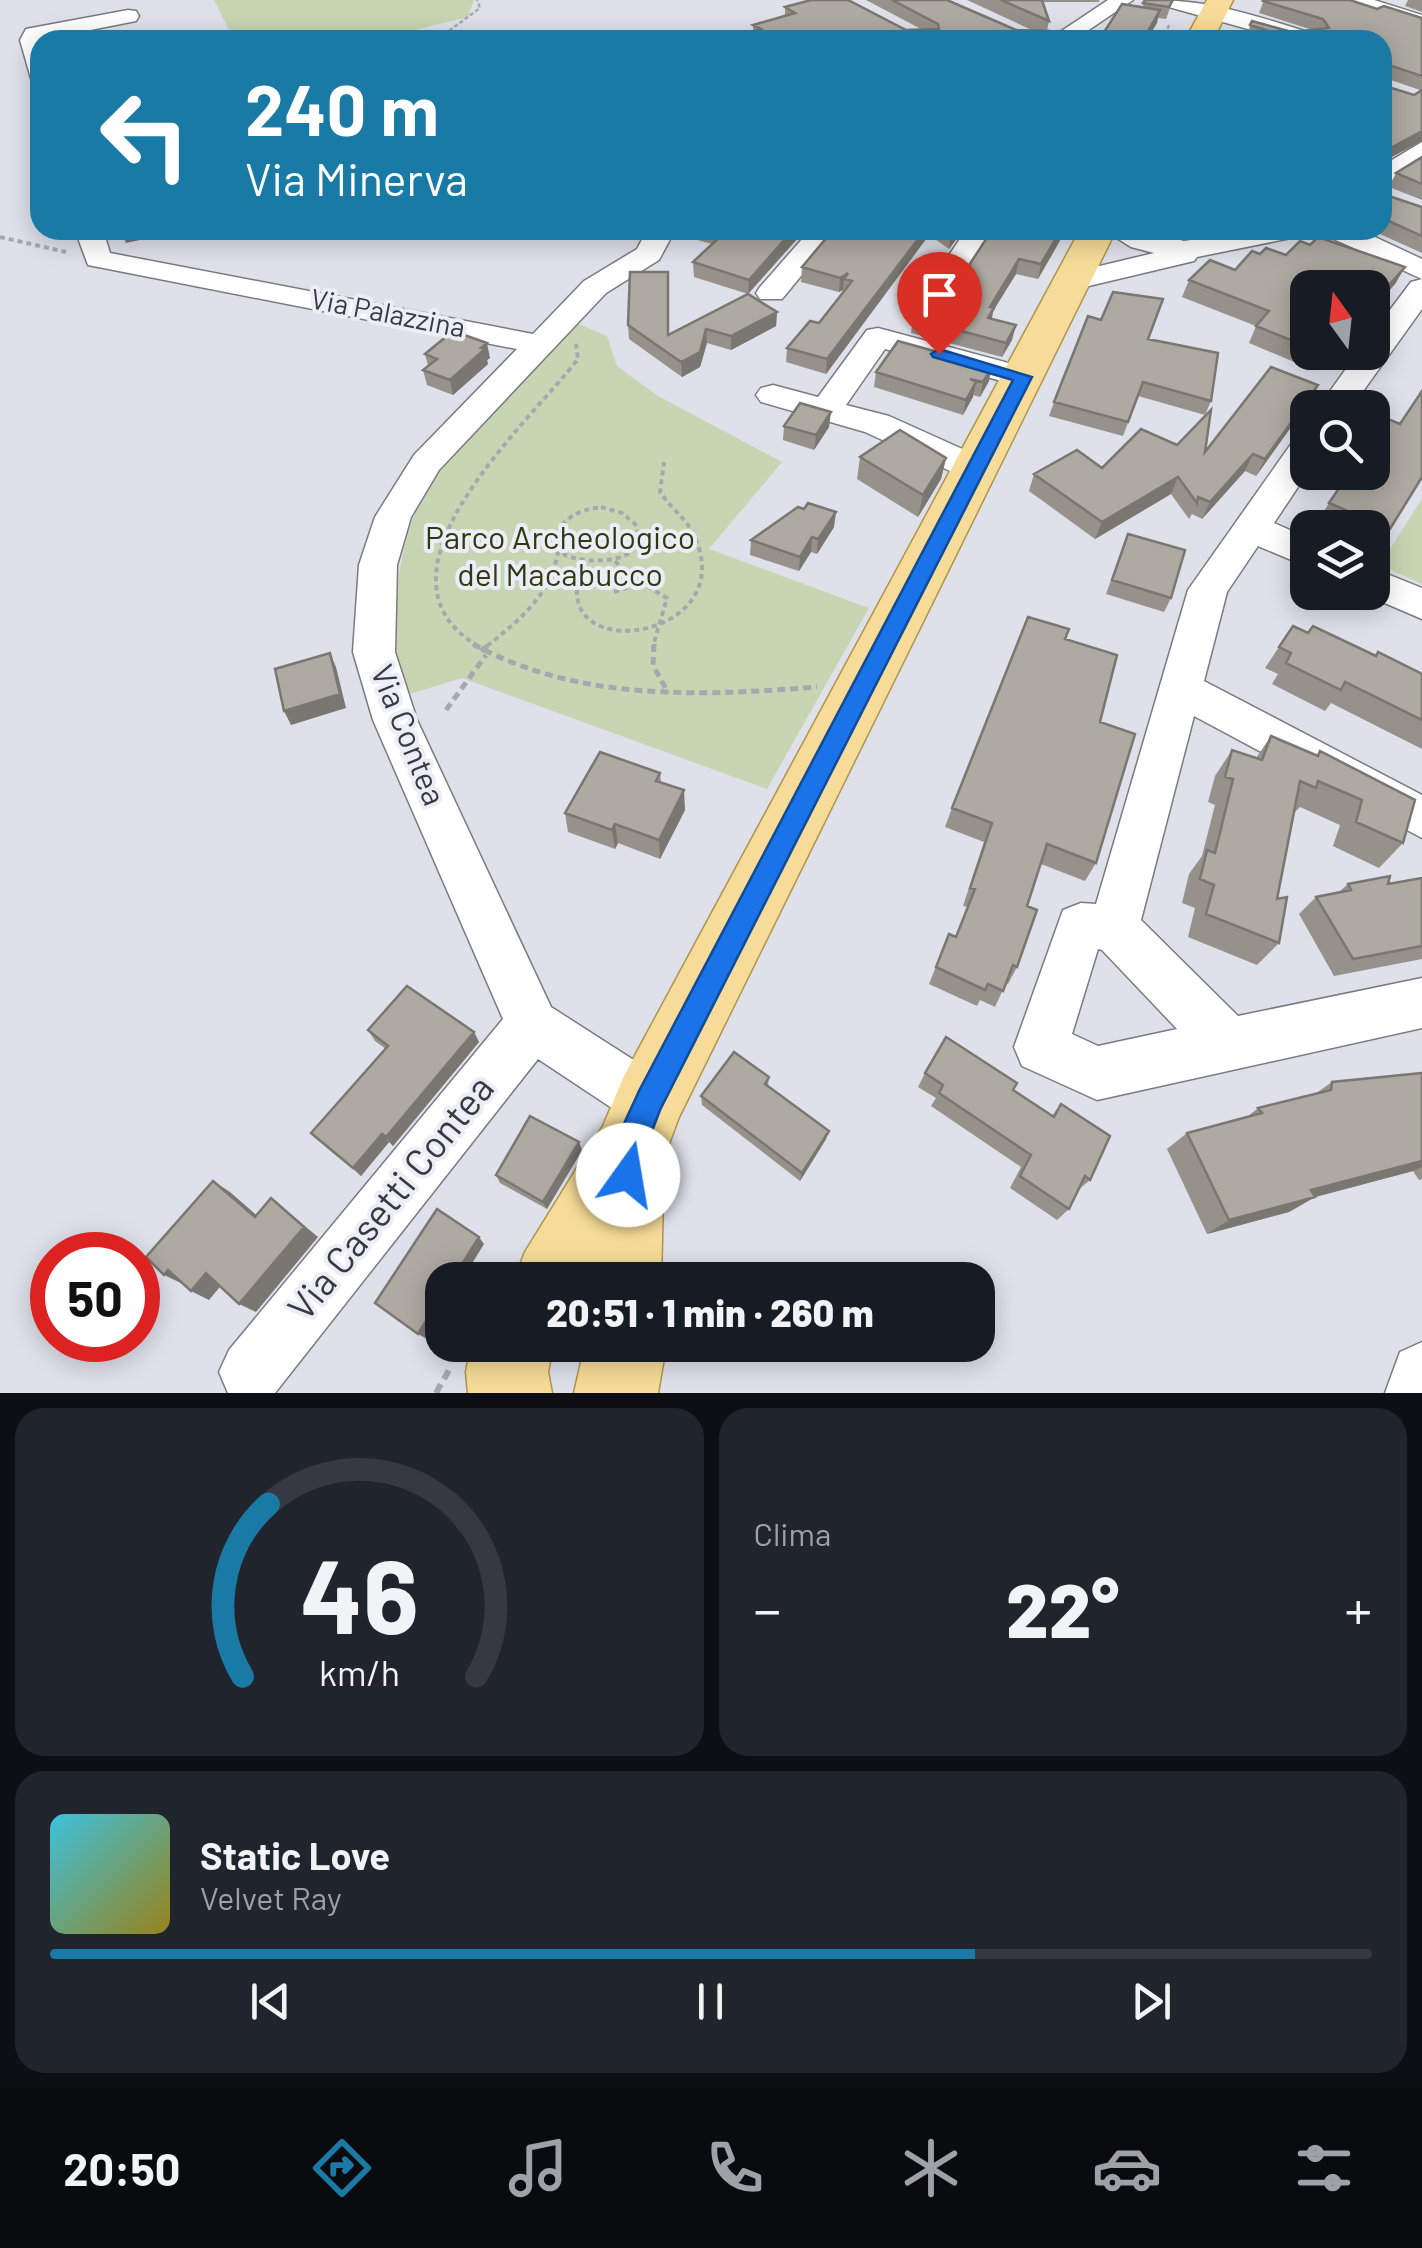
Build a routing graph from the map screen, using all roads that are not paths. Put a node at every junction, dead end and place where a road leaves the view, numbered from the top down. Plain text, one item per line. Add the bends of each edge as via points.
1 (1166, 0) edge
2 (1353, 0) edge
3 (1116, 1) edge
4 (128, 16) dead end
5 (1210, 20) edge
6 (1422, 22) edge
7 (55, 30) edge
8 (1073, 30) edge
9 (1260, 30) edge
10 (1422, 150) edge
11 (1392, 186) edge
12 (92, 240) edge
13 (656, 240) edge
14 (816, 240) edge
15 (973, 240) edge
16 (1093, 240) edge
17 (1137, 240) edge
18 (1248, 240) edge
19 (1310, 240) edge
20 (1359, 240) edge
21 (1209, 249) junction
22 (1253, 257) edge
23 (1422, 270) edge
24 (1072, 281) junction
25 (771, 293) dead end
26 (930, 306) edge
27 (1416, 308) edge
28 (552, 334) junction
29 (1024, 377) junction
30 (1349, 390) edge
31 (773, 395) dead end
32 (825, 411) junction
33 (976, 469) junction
34 (1290, 471) edge
35 (1250, 528) junction
36 (1290, 546) edge
37 (1390, 590) edge
38 (1422, 604) edge
39 (1180, 688) junction
40 (1422, 818) edge
41 (1114, 927) junction
42 (1422, 1003) edge
43 (532, 1025) junction
44 (1229, 1045) junction
45 (639, 1127) junction
46 (562, 1262) edge
47 (624, 1262) edge
48 (250, 1372) dead end
49 (1422, 1374) edge
50 (1417, 1393) edge

1 - 5 street
2 - 6 street
3 - 8 street
4 - 7 street
5 - 9 street
10 - 11 street
12 - 28 street, Via Palazzina via 98,260
13 - 28 street via 648,254 595,287
14 - 25 street
15 - 26 street
16 - 24 main road
17 - 21 street via 1178,251
18 - 21 street
19 - 22 street
20 - 23 street
21 - 24 street
24 - 29 main road
27 - 30 street
28 - 43 street, Via Contea via 459,425 393,518 378,566 374,652 396,720
29 - 32 street via 878,336
29 - 33 main road
31 - 32 street
32 - 33 street via 877,424
33 - 45 main road
34 - 35 street
35 - 36 street
35 - 39 street via 1208,590
37 - 38 street
39 - 40 street
39 - 41 street
41 - 44 street
41 - 44 street via 1081,926 1041,1047 1097,1073
42 - 44 street
43 - 45 street
43 - 48 street, Via Casetti Contea
45 - 46 main road
45 - 47 main road
49 - 50 street

